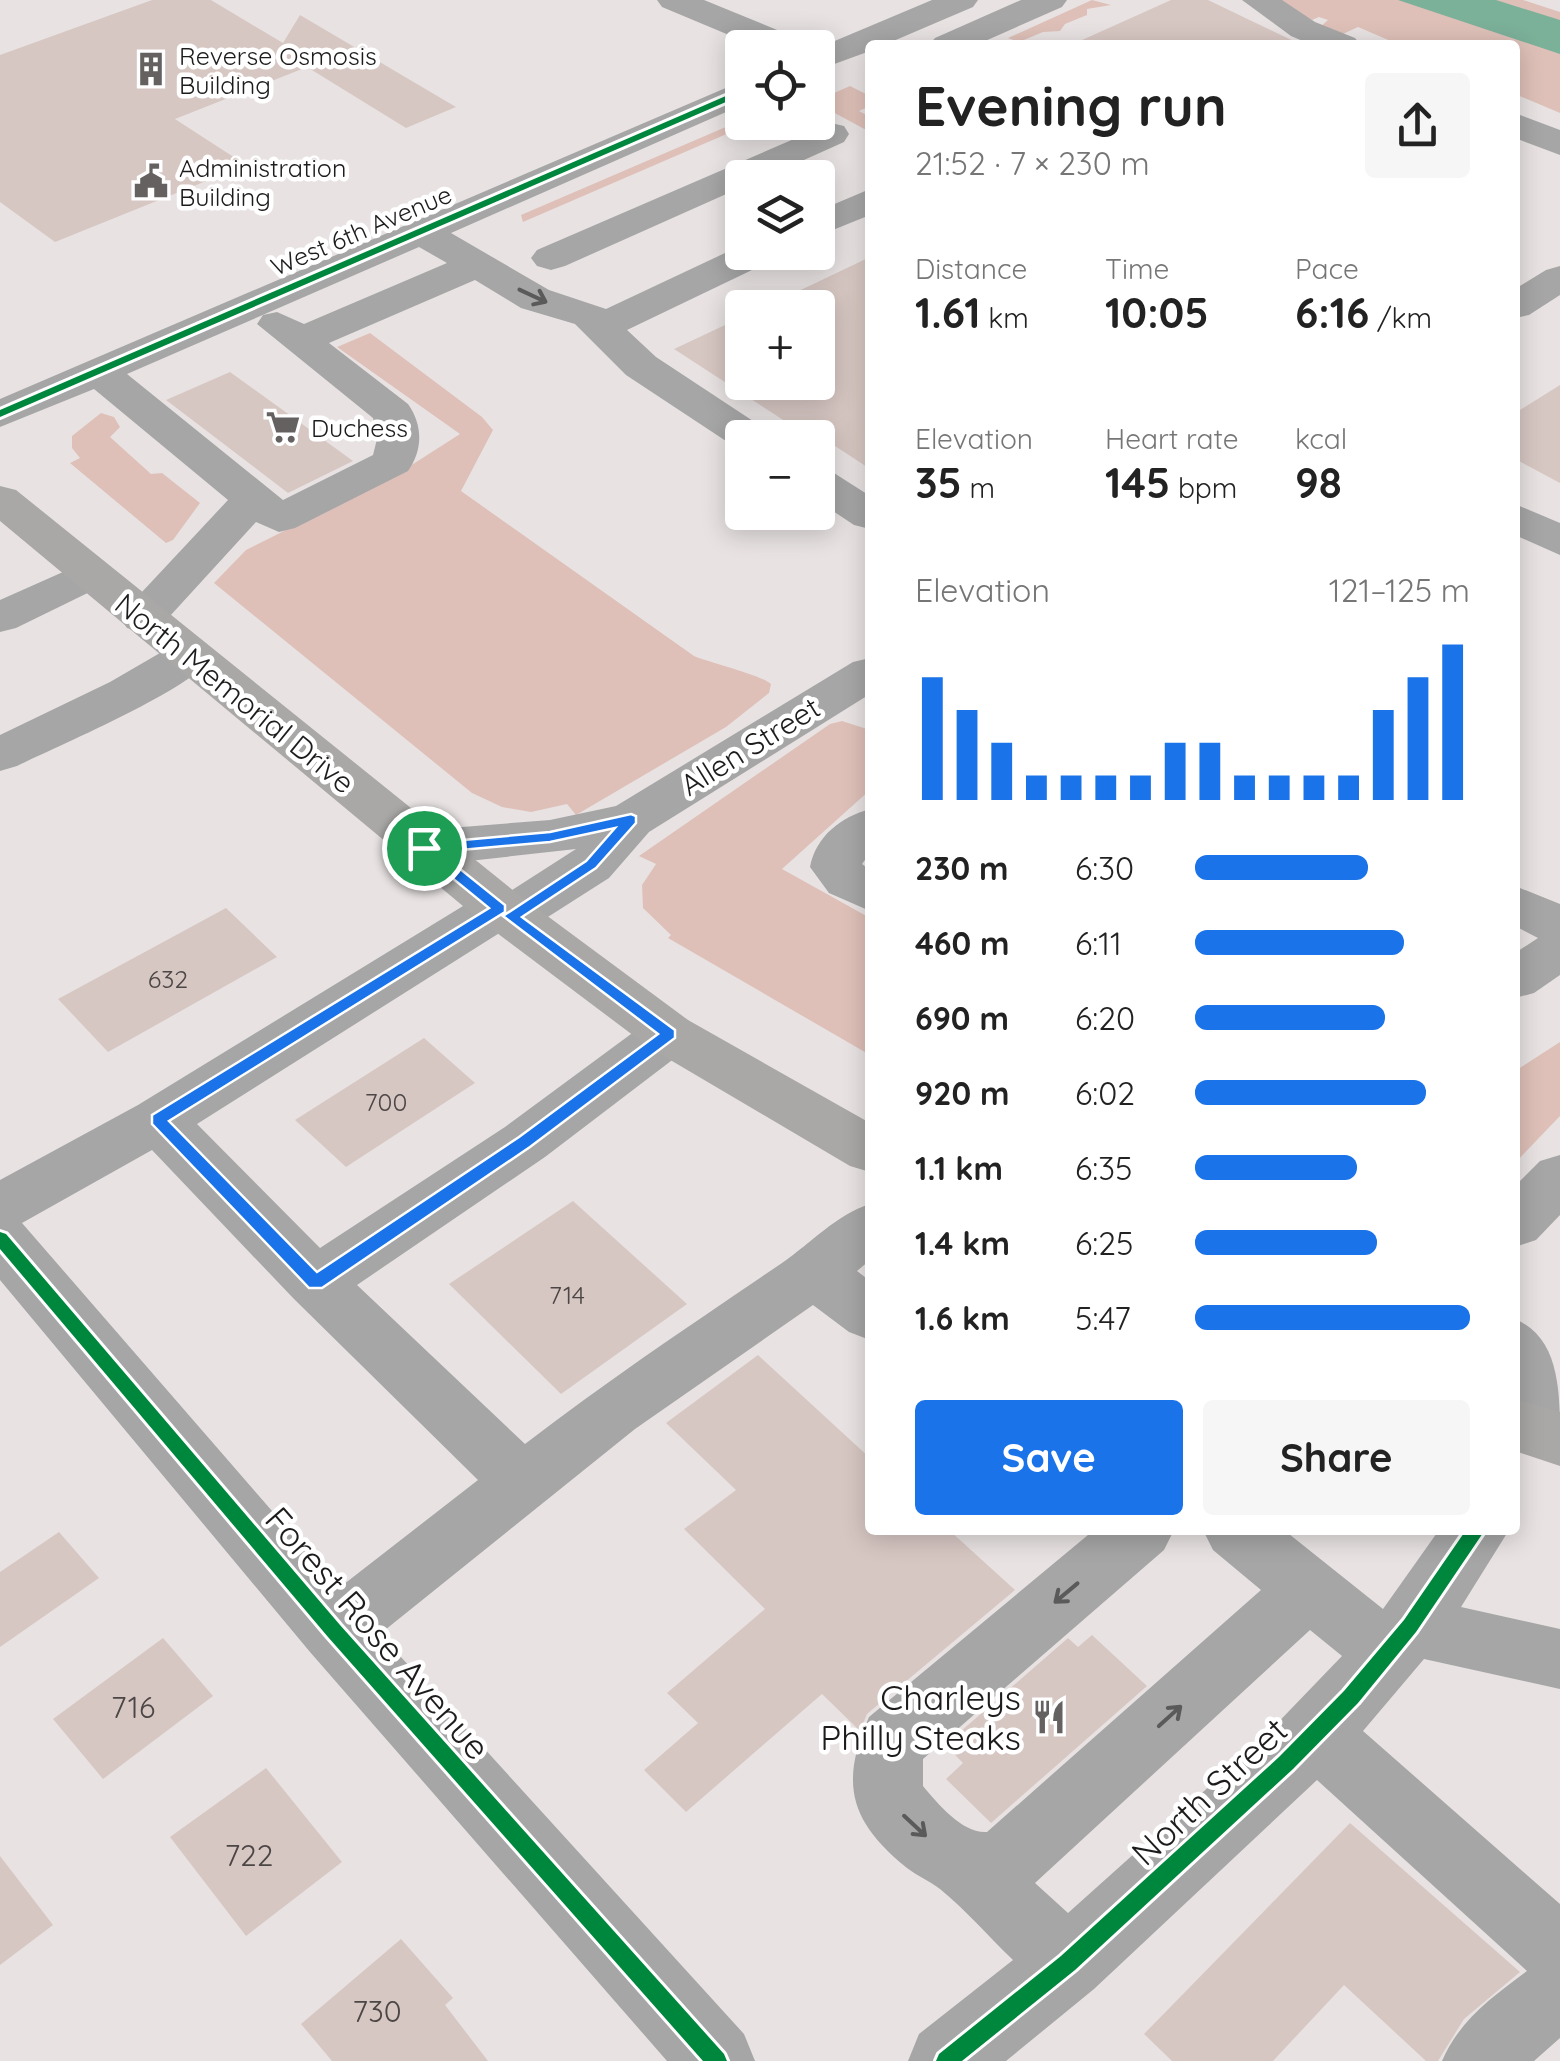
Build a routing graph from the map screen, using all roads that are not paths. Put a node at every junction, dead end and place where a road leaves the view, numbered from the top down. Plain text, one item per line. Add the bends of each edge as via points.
1 (674, 0) edge
2 (961, 0) edge
3 (1050, 0) edge
4 (1260, 0) edge
5 (749, 30) edge
6 (958, 40) edge
7 (1330, 40) edge
8 (835, 46) edge
9 (835, 64) edge
10 (865, 76) edge
11 (725, 99) edge
12 (1520, 126) edge
13 (818, 140) edge
14 (1560, 144) edge
15 (865, 202) edge
16 (478, 208) junction
17 (835, 217) edge
18 (422, 232) junction
19 (527, 243) junction
20 (1520, 263) edge
21 (476, 266) junction
22 (725, 266) edge
23 (1558, 280) edge
24 (1520, 303) edge
25 (250, 306) junction
26 (596, 321) junction
27 (300, 341) junction
28 (98, 370) junction
29 (0, 414) edge
30 (725, 421) edge
31 (835, 493) edge
32 (254, 498) junction
33 (0, 499) edge
34 (865, 513) edge
35 (1520, 520) edge
36 (1560, 542) edge
37 (90, 574) junction
38 (0, 618) edge
39 (143, 618) junction
40 (189, 656) junction
41 (865, 677) edge
42 (0, 755) edge
43 (631, 820) junction
44 (865, 830) edge
45 (424, 848) junction
46 (865, 890) edge
47 (1520, 906) edge
48 (505, 912) junction
49 (1560, 926) edge
50 (1560, 950) edge
51 (1520, 976) edge
52 (670, 1034) junction
53 (158, 1120) junction
54 (865, 1147) edge
55 (1560, 1177) edge
56 (0, 1207) edge
57 (1520, 1221) edge
58 (865, 1231) edge
59 (814, 1272) junction
60 (13, 1276) edge
61 (315, 1282) junction
62 (865, 1311) edge
63 (1520, 1352) edge
64 (1560, 1415) edge
65 (1520, 1427) edge
66 (1560, 1439) edge
67 (522, 1482) junction
68 (1135, 1535) edge
69 (1242, 1535) edge
70 (1472, 1535) edge
71 (1309, 1589) junction
72 (334, 1631) junction
73 (1399, 1639) junction
74 (1560, 1659) edge
75 (1315, 1733) junction
76 (962, 1863) junction
77 (1560, 1952) edge
78 (1068, 1964) junction
79 (1560, 1992) edge
80 (717, 2061) edge
81 (946, 2061) edge
82 (1480, 2061) edge

1 - 5 street
2 - 8 street
3 - 6 street
4 - 7 street
9 - 10 street
11 - 16 street, West 6th Avenue
12 - 14 street
13 - 19 street
15 - 17 street
16 - 18 street, West 6th Avenue
16 - 19 street
18 - 21 street
18 - 25 street, West 6th Avenue
19 - 26 street via 576,282
20 - 23 street
21 -> 26 street via 535,299
21 - 27 street
22 - 26 street
23 - 24 street
25 - 27 street
25 - 28 street, West 6th Avenue
26 - 30 street via 641,366
27 - 32 street via 394,412 399,439 393,462 278,518
28 - 29 street, West 6th Avenue
28 - 32 street
31 - 34 street
32 - 39 street
33 - 37 main road, North Memorial Drive
35 - 36 street
37 - 38 street
37 - 39 main road, North Memorial Drive
39 - 40 main road, North Memorial Drive
40 - 42 street
40 - 45 main road, North Memorial Drive
41 - 43 street, Allen Street
43 - 45 street, Allen Street via 550,837
43 - 48 street, Allen Street via 591,864
44 - 46 street via 839,851 836,868
45 - 48 main road, North Memorial Drive
47 - 49 street
48 - 52 main road, North Memorial Drive
48 - 53 street, Allen Street
50 - 51 street
52 - 54 main road, North Memorial Drive
52 - 61 street
53 - 56 street, Allen Street
53 - 61 street
55 - 57 street
58 - 59 street
59 - 62 street
59 - 67 street
60 - 72 street, Forest Rose Avenue
61 - 67 street
63 - 64 street
65 - 66 main road
67 - 72 street
68 -> 76 street via 894,1740 886,1789 898,1810
69 - 71 street
70 - 73 street, North Street
71 - 73 street
76 -> 71 street via 978,1868 1006,1862
72 - 80 street, Forest Rose Avenue
73 - 74 street
73 - 75 street, North Street
75 - 77 street
75 - 78 street, North Street
76 - 78 street
78 - 81 street, North Street
79 - 82 street

